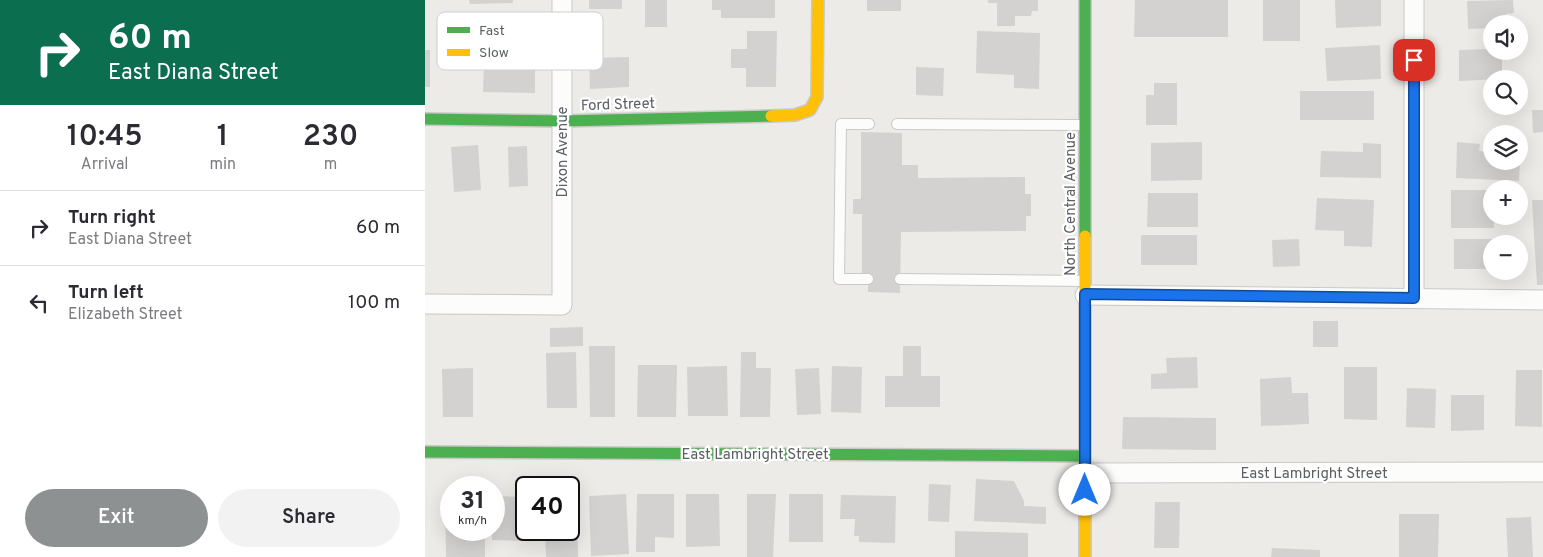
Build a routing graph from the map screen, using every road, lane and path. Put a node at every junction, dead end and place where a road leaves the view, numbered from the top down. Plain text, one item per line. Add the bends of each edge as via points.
1 (819, 0) edge
2 (1085, 0) edge
3 (1414, 0) edge
4 (563, 70) edge
5 (425, 119) edge
6 (563, 121) junction
7 (869, 124) dead end
8 (897, 124) dead end
9 (1085, 125) junction
10 (868, 279) dead end
11 (900, 279) dead end
12 (1085, 288) junction
13 (1414, 298) junction
14 (1543, 300) edge
15 (425, 304) edge
16 (425, 452) edge
17 (1085, 464) junction
18 (1543, 472) edge
19 (1085, 557) edge

1 - 6 street, Ford Street via 817,97 810,110 795,115
2 - 9 street, North Central Avenue
3 - 13 street
4 - 6 street, Dixon Avenue
5 - 6 street, Ford Street
6 - 15 street, Dixon Avenue via 562,305
7 - 10 lane via 841,124 839,279
8 - 9 lane
9 - 12 street, North Central Avenue
11 - 12 lane
12 - 13 street
12 - 17 street, North Central Avenue
13 - 14 street
16 - 17 street, East Lambright Street
17 - 18 street, East Lambright Street
17 - 19 street, North Central Avenue

